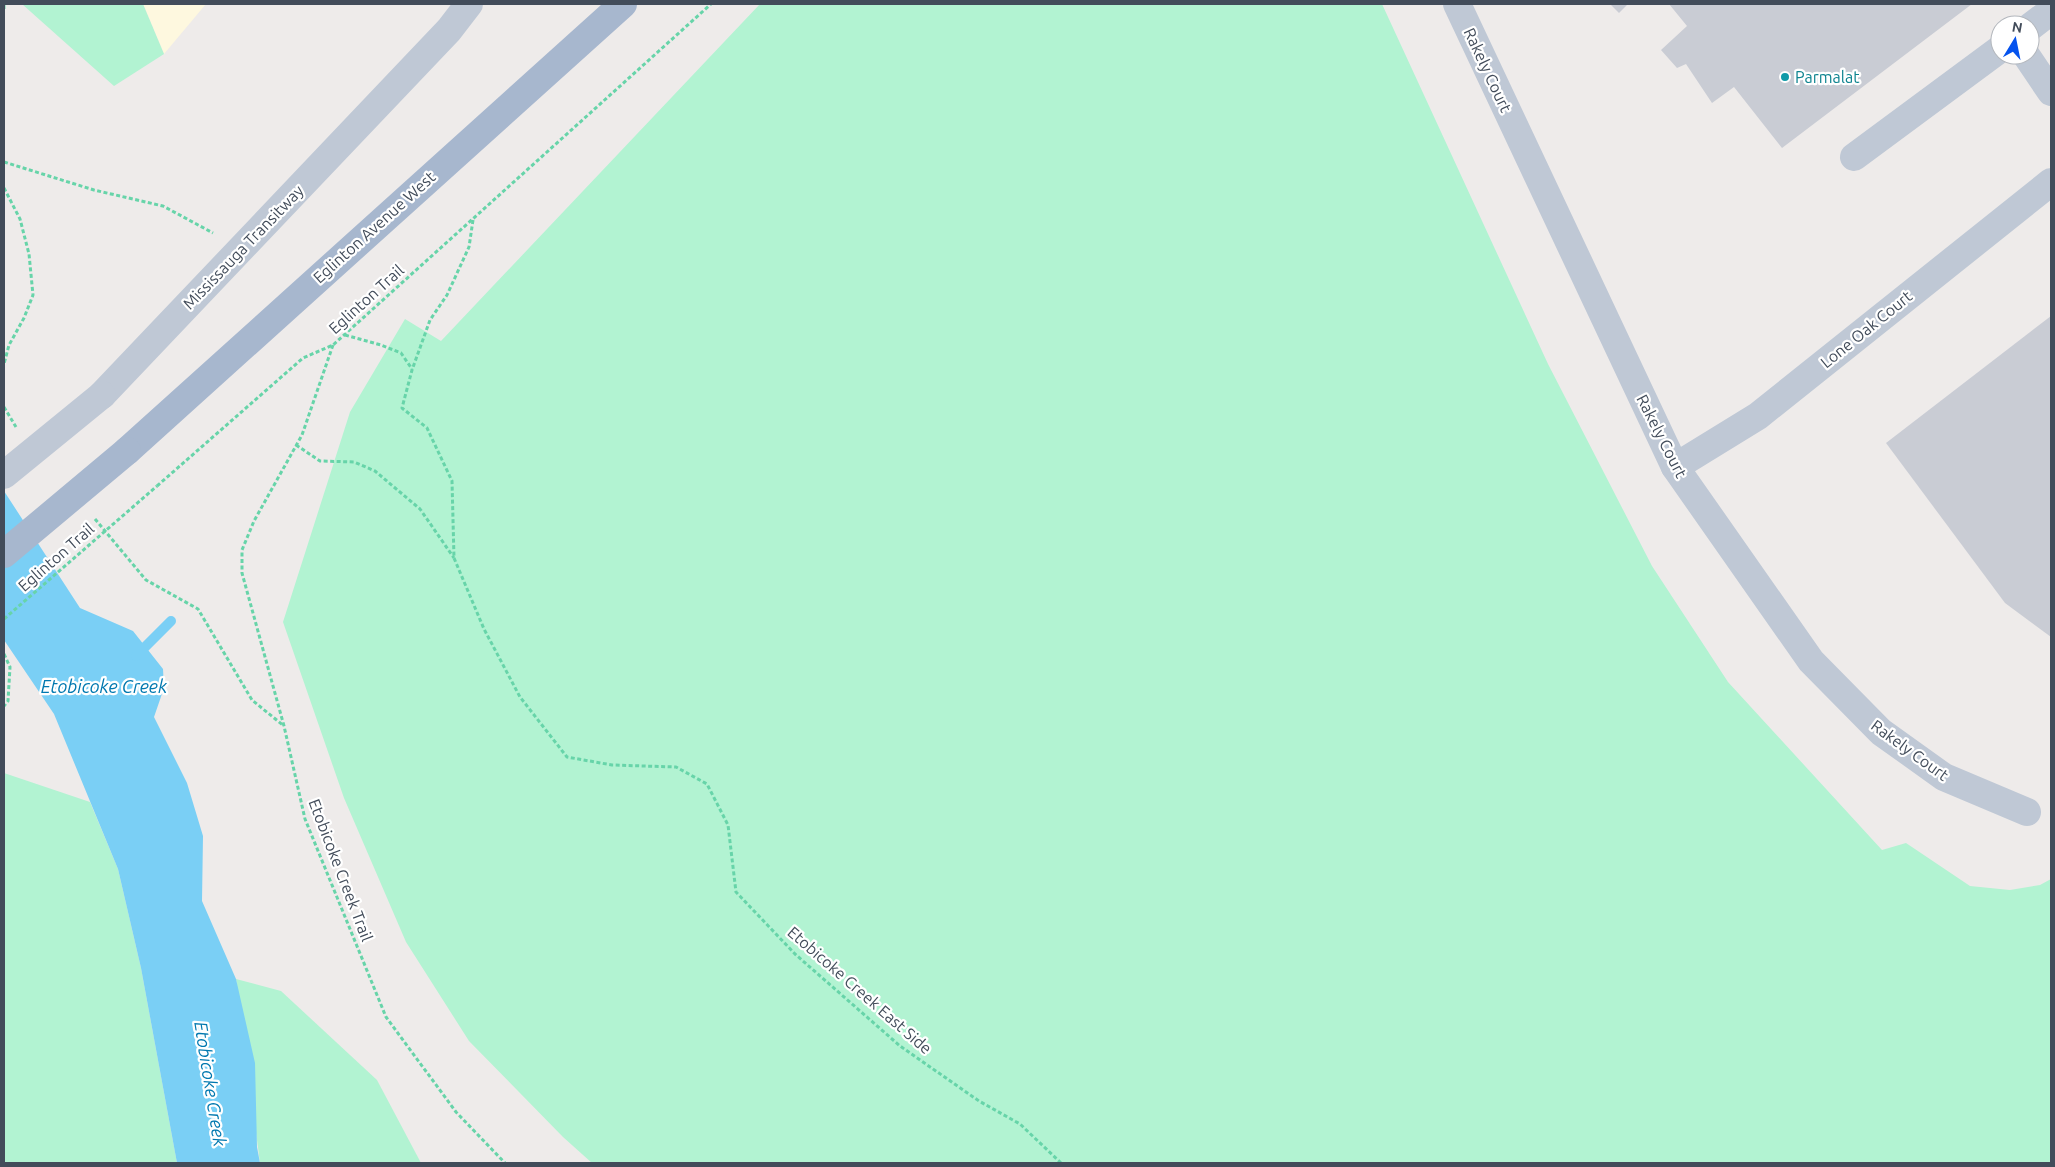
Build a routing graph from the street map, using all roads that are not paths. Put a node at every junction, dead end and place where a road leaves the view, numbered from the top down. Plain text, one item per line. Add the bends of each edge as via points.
1 (469, 4) edge
2 (623, 4) edge
3 (1457, 4) edge
4 (2051, 11) edge
5 (2040, 19) edge
6 (1990, 56) edge
7 (2033, 65) edge
8 (2051, 92) edge
9 (1854, 157) dead end
10 (2051, 182) edge
11 (1675, 467) junction
12 (4, 475) edge
13 (4, 554) edge
14 (2027, 812) dead end

1 - 12 street, Mississauga Transitway, bridge via 449,30 102,395
2 - 13 main road, Eglinton Avenue West, bridge via 128,451
3 - 11 street, Rakely Court
4 - 5 street
6 - 9 street
7 - 8 street
10 - 11 street, Lone Oak Court via 1758,416
11 - 14 street, Rakely Court via 1811,661 1881,732 1944,777

